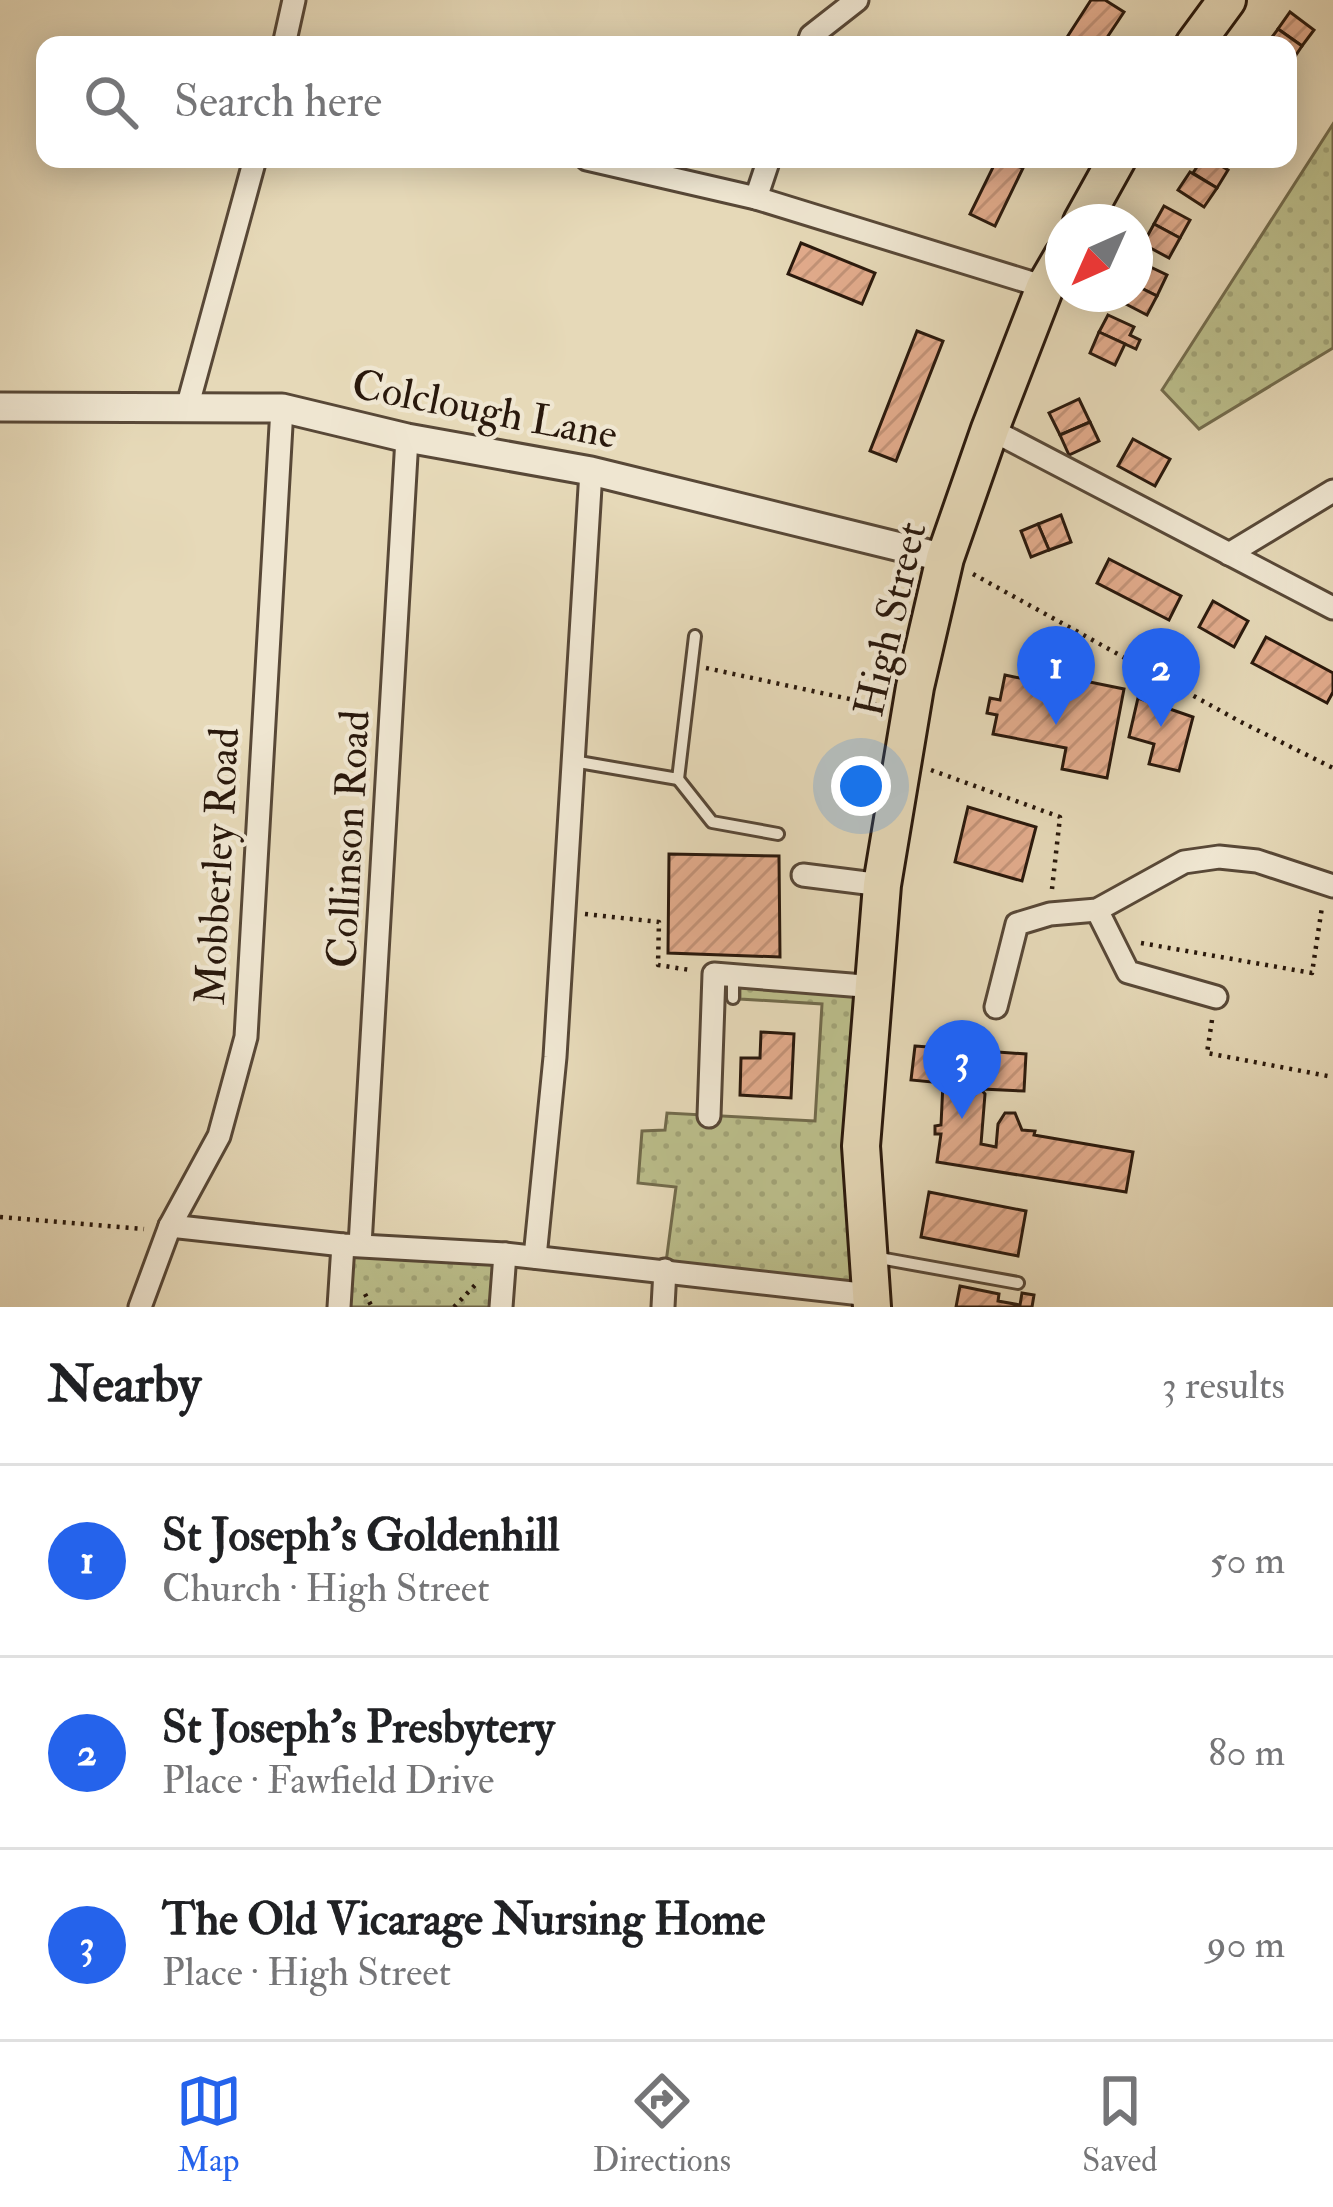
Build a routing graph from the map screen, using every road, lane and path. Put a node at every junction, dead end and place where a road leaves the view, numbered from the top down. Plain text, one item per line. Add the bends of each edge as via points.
1 (294, 0) edge
2 (857, 0) edge
3 (1227, 0) edge
4 (286, 36) edge
5 (811, 36) edge
6 (1201, 36) edge
7 (253, 168) edge
8 (626, 168) edge
9 (766, 168) edge
10 (1113, 168) edge
11 (756, 198) junction
12 (1092, 204) edge
13 (1045, 269) edge
14 (1045, 293) edge
15 (0, 407) edge
16 (187, 408) junction
17 (282, 408) junction
18 (990, 429) junction
19 (407, 437) junction
20 (591, 471) junction
21 (1333, 491) edge
22 (1229, 554) junction
23 (945, 558) junction
24 (1333, 608) edge
25 (695, 636) dead end
26 (692, 665) junction
27 (911, 712) junction
28 (903, 759) junction
29 (573, 760) junction
30 (1333, 768) edge
31 (679, 779) junction
32 (778, 834) dead end
33 (802, 875) dead end
34 (882, 885) junction
35 (1329, 885) edge
36 (1096, 910) junction
37 (564, 912) junction
38 (1050, 914) junction
39 (1112, 938) junction
40 (726, 982) junction
41 (876, 987) junction
42 (1216, 997) joint
43 (996, 1007) dead end
44 (1333, 1077) edge
45 (709, 1116) dead end
46 (0, 1216) edge
47 (167, 1233) junction
48 (352, 1245) junction
49 (505, 1254) junction
50 (868, 1256) junction
51 (535, 1257) junction
52 (665, 1270) junction
53 (1018, 1283) dead end
54 (871, 1301) edge
55 (140, 1307) edge
56 (339, 1307) edge
57 (501, 1307) edge
58 (663, 1307) edge

1 - 4 street
2 - 5 street
3 - 6 main road
7 - 16 street
8 - 11 street
9 - 11 street
10 - 12 main road
11 - 13 street
14 - 18 main road, High Street
15 - 16 street, Colclough Lane
16 - 17 street, Colclough Lane
17 - 19 street, Colclough Lane
17 - 47 street, Mobberley Road via 246,1037 219,1136
18 - 22 street
18 - 23 main road, High Street
19 - 20 street, Colclough Lane
19 - 48 street, Collinson Road
20 - 23 street, Colclough Lane
20 - 29 street
21 - 22 street
22 - 24 street
23 - 27 main road, High Street
23 - 30 path
25 - 26 lane
26 - 27 path
26 - 31 lane
27 - 28 main road, High Street
28 - 34 main road, High Street
28 - 38 path via 1060,817
29 - 31 lane
29 - 37 street
31 - 32 lane via 712,822
33 - 34 street
34 - 41 main road, High Street
35 - 36 street via 1220,857 1184,862
35 - 39 path via 1312,974
36 - 38 street
36 - 39 street
37 - 40 path via 659,922 658,965
37 - 51 street
38 - 43 street via 1017,924
39 - 42 street via 1128,973
40 - 41 street
40 - 45 street
41 - 50 main road, High Street via 861,1146
42 - 44 path via 1207,1053
46 - 47 path
47 - 48 street
47 - 55 street, Mobberley Road
48 - 49 street
48 - 56 street, Collinson Road
49 - 51 street
49 - 57 street
50 - 53 lane
50 - 54 main road, High Street
51 - 52 street
52 - 54 street
52 - 58 street

